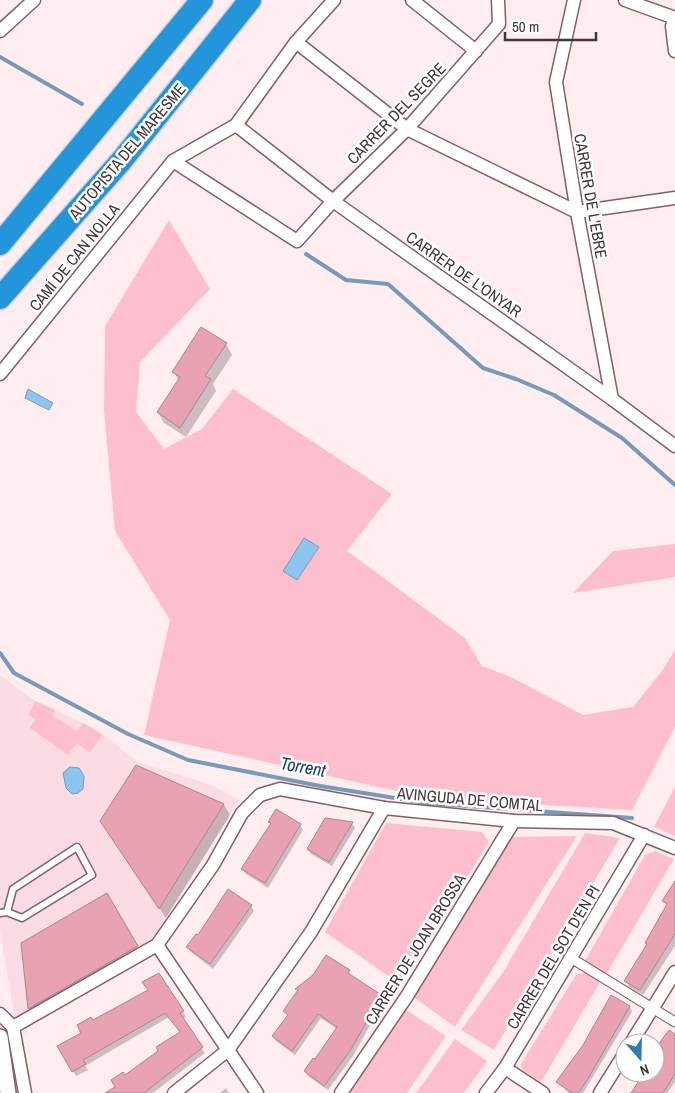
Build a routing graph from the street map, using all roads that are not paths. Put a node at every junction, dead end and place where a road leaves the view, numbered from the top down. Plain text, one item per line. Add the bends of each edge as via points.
1 (34, 0) edge
2 (202, 0) edge
3 (250, 0) edge
4 (334, 0) edge
5 (412, 0) edge
6 (498, 0) edge
7 (574, 0) edge
8 (625, 0) edge
9 (675, 18) edge
10 (0, 31) edge
11 (296, 42) junction
12 (476, 51) junction
13 (675, 51) edge
14 (236, 125) junction
15 (406, 129) junction
16 (89, 139) junction
17 (173, 161) junction
18 (675, 198) edge
19 (333, 201) junction
20 (576, 212) junction
21 (0, 229) edge
22 (0, 244) edge
23 (0, 298) edge
24 (0, 374) edge
25 (612, 399) junction
26 (675, 446) edge
27 (384, 808) junction
28 (514, 821) junction
29 (644, 835) junction
30 (675, 848) edge
31 (4, 913) edge
32 (157, 945) junction
33 (571, 958) junction
34 (675, 972) edge
35 (653, 1008) junction
36 (0, 1014) edge
37 (675, 1022) edge
38 (13, 1027) junction
39 (637, 1033) edge
40 (0, 1037) edge
41 (228, 1050) junction
42 (505, 1068) junction
43 (615, 1069) edge
44 (8, 1093) edge
45 (24, 1093) edge
46 (174, 1093) edge
47 (256, 1093) edge
48 (341, 1093) edge
49 (486, 1093) edge
50 (543, 1093) edge
51 (600, 1093) edge

1 - 10 street
2 - 16 highway
3 - 23 highway, AUTOPISTA DEL MARESME via 122,160
4 - 11 street
5 - 12 street
6 - 12 street, CARRER DEL SEGRE via 500,24
7 - 20 street, CARRER DE L'EBRE via 556,82
8 - 9 street
9 - 13 street via 672,26
11 - 14 street
11 - 15 street
12 - 15 street, CARRER DEL SEGRE
14 - 17 street
14 - 19 street, CARRER DE L'ONYAR
15 - 19 street, CARRER DEL SEGRE
15 - 20 street
16 - 21 highway
16 - 22 highway
17 - 19 street, CARRER DEL SEGRE via 297,241
17 - 24 street, CAMÍ DE CAN NOLLA
18 - 20 street
19 - 25 street, CARRER DE L'ONYAR
20 - 25 street, CARRER DE L'EBRE
25 - 26 street, CARRER DE L'ONYAR
27 - 28 street, AVINGUDA DE COMTAL
27 - 32 street, AVINGUDA DE COMTAL via 280,789 260,795 242,813 213,865
27 - 41 street via 311,932
28 - 29 street, AVINGUDA DE COMTAL via 613,823
28 - 48 street, CARRER DE JOAN BROSSA via 407,996
29 - 30 street, AVINGUDA DE COMTAL
29 - 33 street, CARRER DEL SOT D'EN PI
31 - 31 lane via 13,889 77,847 92,875 22,918
32 - 38 street
32 - 41 street
33 - 35 street
33 - 42 street, CARRER DEL SOT D'EN PI
34 - 35 street
35 - 37 street
35 - 39 street
36 - 38 street
38 - 45 street
40 - 44 street
41 - 46 street
41 - 47 street
42 - 49 street, CARRER DEL SOT D'EN PI
42 - 50 street
43 - 51 street

